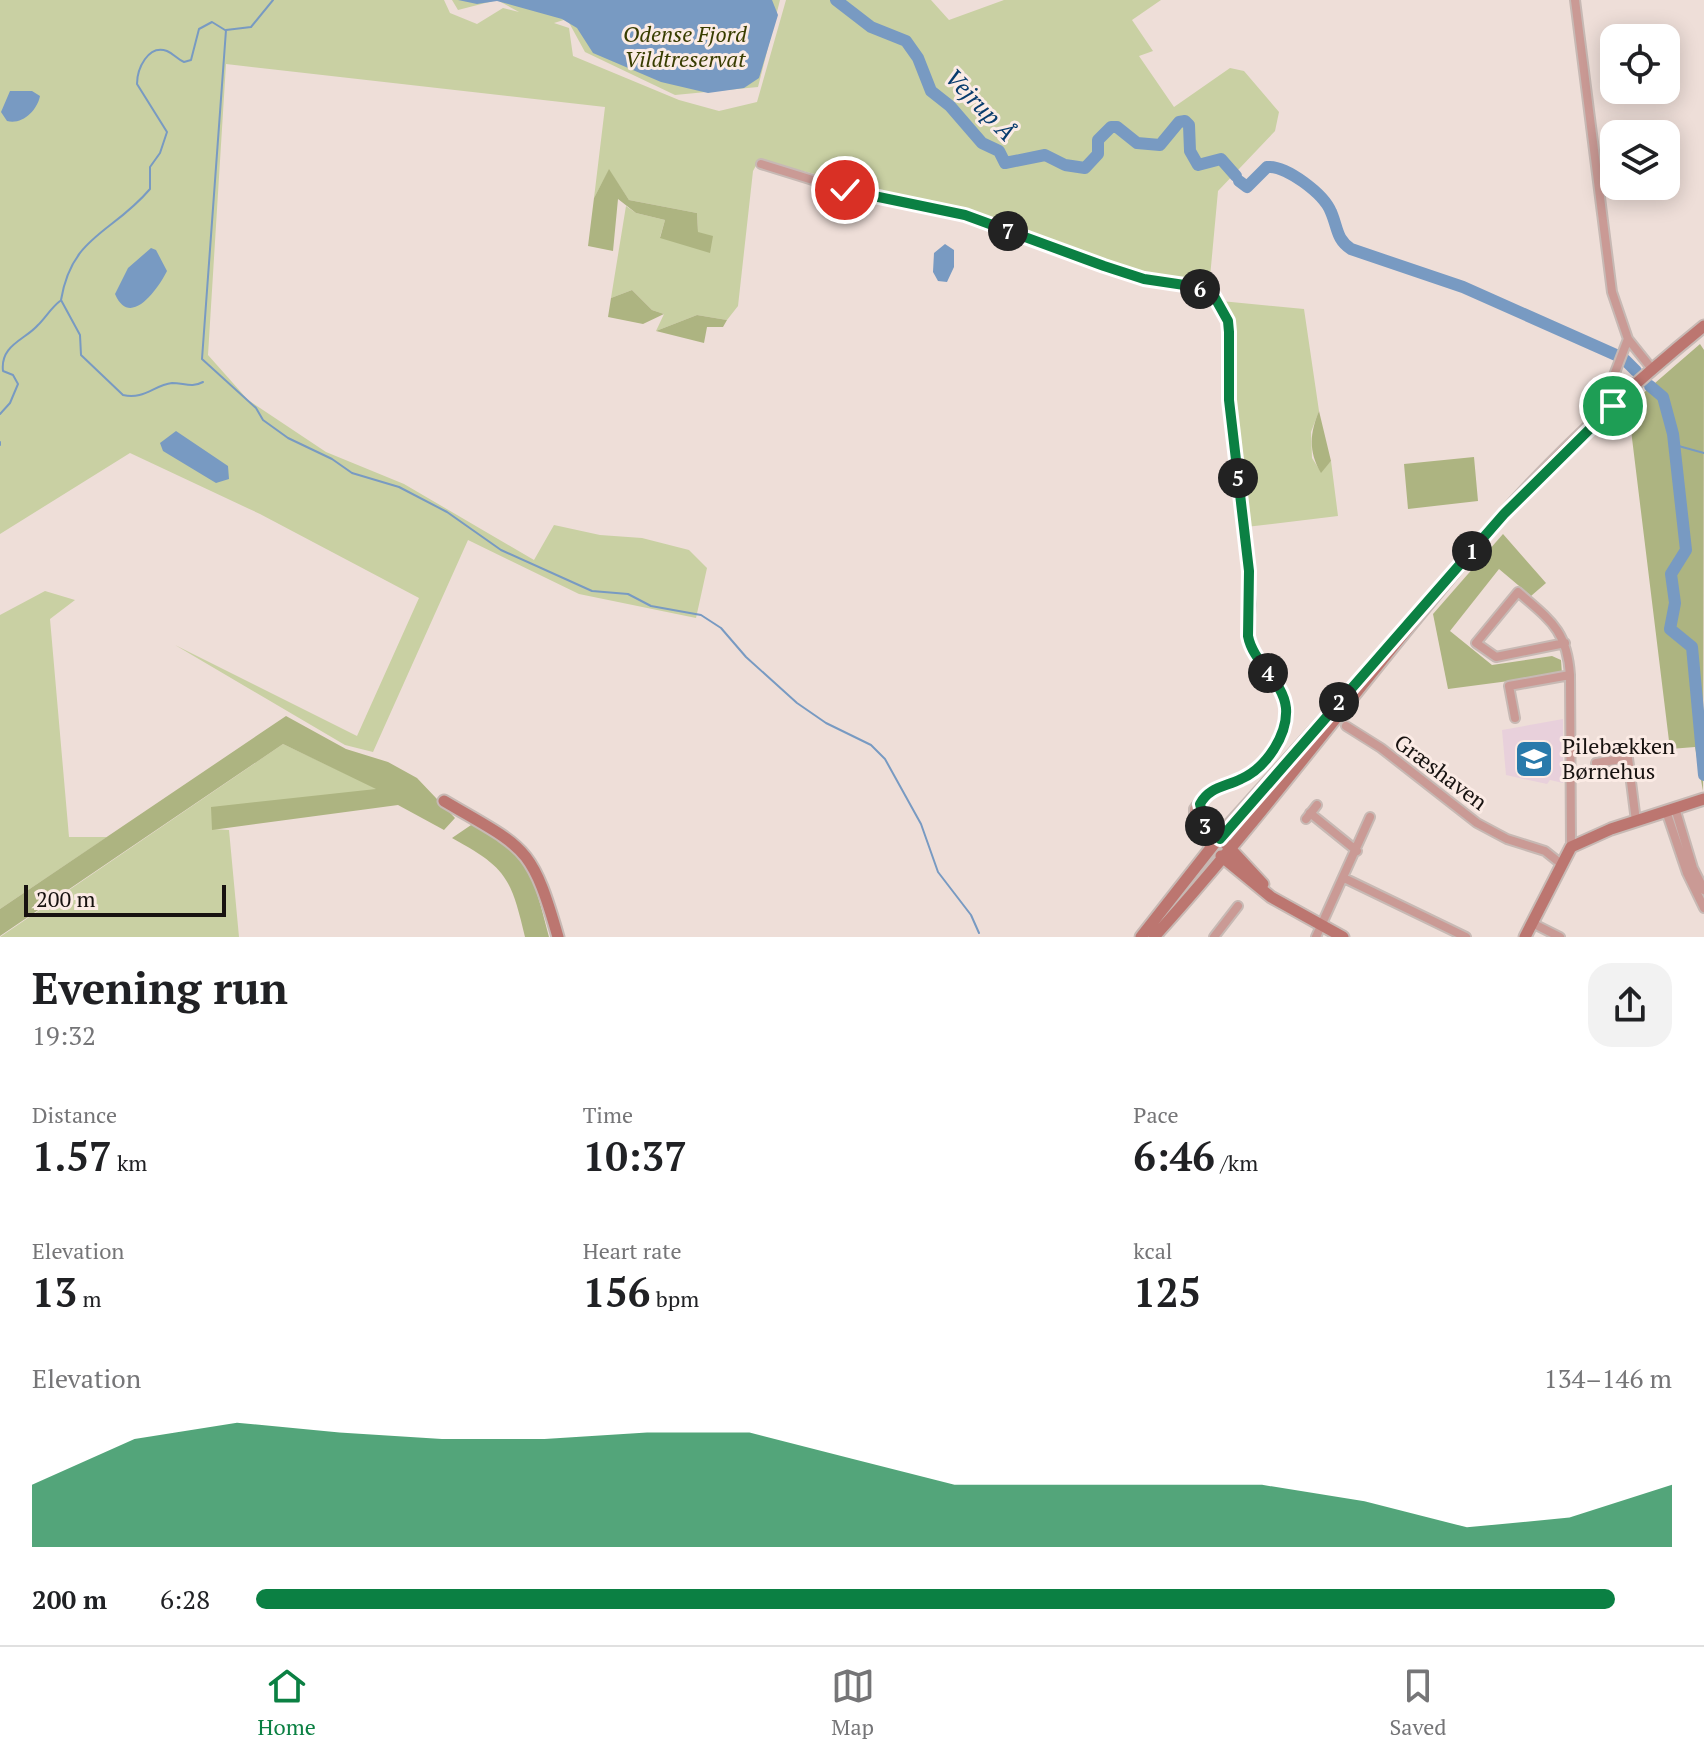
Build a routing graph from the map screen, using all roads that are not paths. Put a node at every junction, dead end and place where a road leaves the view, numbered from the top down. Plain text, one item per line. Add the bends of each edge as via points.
1 (1575, 0) edge
2 (761, 164) dead end
3 (1704, 326) edge
4 (1628, 339) junction
5 (1652, 369) junction
6 (1613, 406) junction
7 (1565, 643) junction
8 (1388, 650) junction
9 (1570, 675) junction
10 (1515, 718) dead end
11 (1346, 726) dead end
12 (1596, 763) dead end
13 (1704, 799) edge
14 (444, 801) dead end
15 (1317, 805) dead end
16 (1671, 809) junction
17 (1370, 817) dead end
18 (1636, 821) junction
19 (1571, 847) junction
20 (1222, 848) junction
21 (1357, 851) junction
22 (1560, 863) junction
23 (1344, 878) junction
24 (1704, 890) edge
25 (1238, 906) dead end
26 (1704, 908) edge
27 (1532, 923) junction
28 (1220, 929) junction
29 (1318, 932) edge
30 (558, 937) edge
31 (1141, 937) edge
32 (1152, 937) edge
33 (1214, 937) edge
34 (1230, 937) edge
35 (1343, 937) edge
36 (1466, 937) edge
37 (1525, 937) edge
38 (1560, 937) edge

1 - 4 street via 1612,292
2 - 20 street via 845,190 965,215 1104,266 1214,296 1228,321 1229,400 1249,571 1248,636 1281,692 1286,724 1251,774 1205,795 1194,809 1198,835
3 - 5 main road
4 - 5 street
4 - 6 street via 1611,383
5 - 6 main road
6 - 8 main road via 1504,514
7 - 7 street via 1553,623 1518,592 1476,643 1496,657
7 - 9 street
8 - 20 main road
8 - 20 main road via 1322,722
9 - 10 street via 1509,686
9 - 19 street
11 - 22 street, Græshaven via 1477,823 1545,851
12 - 18 street via 1628,758
13 - 16 main road
14 - 30 main road via 522,849 541,879
15 - 21 street via 1308,816
16 - 18 main road
16 - 24 street
16 - 26 street via 1687,873
17 - 21 street
18 - 19 main road
19 - 22 main road
20 - 29 main road
20 - 31 main road
20 - 32 main road
21 - 23 street
22 - 27 main road
23 - 29 street
23 - 36 street
25 - 28 street
27 - 37 main road
27 - 38 street
28 - 33 street
28 - 34 street
29 - 35 main road

